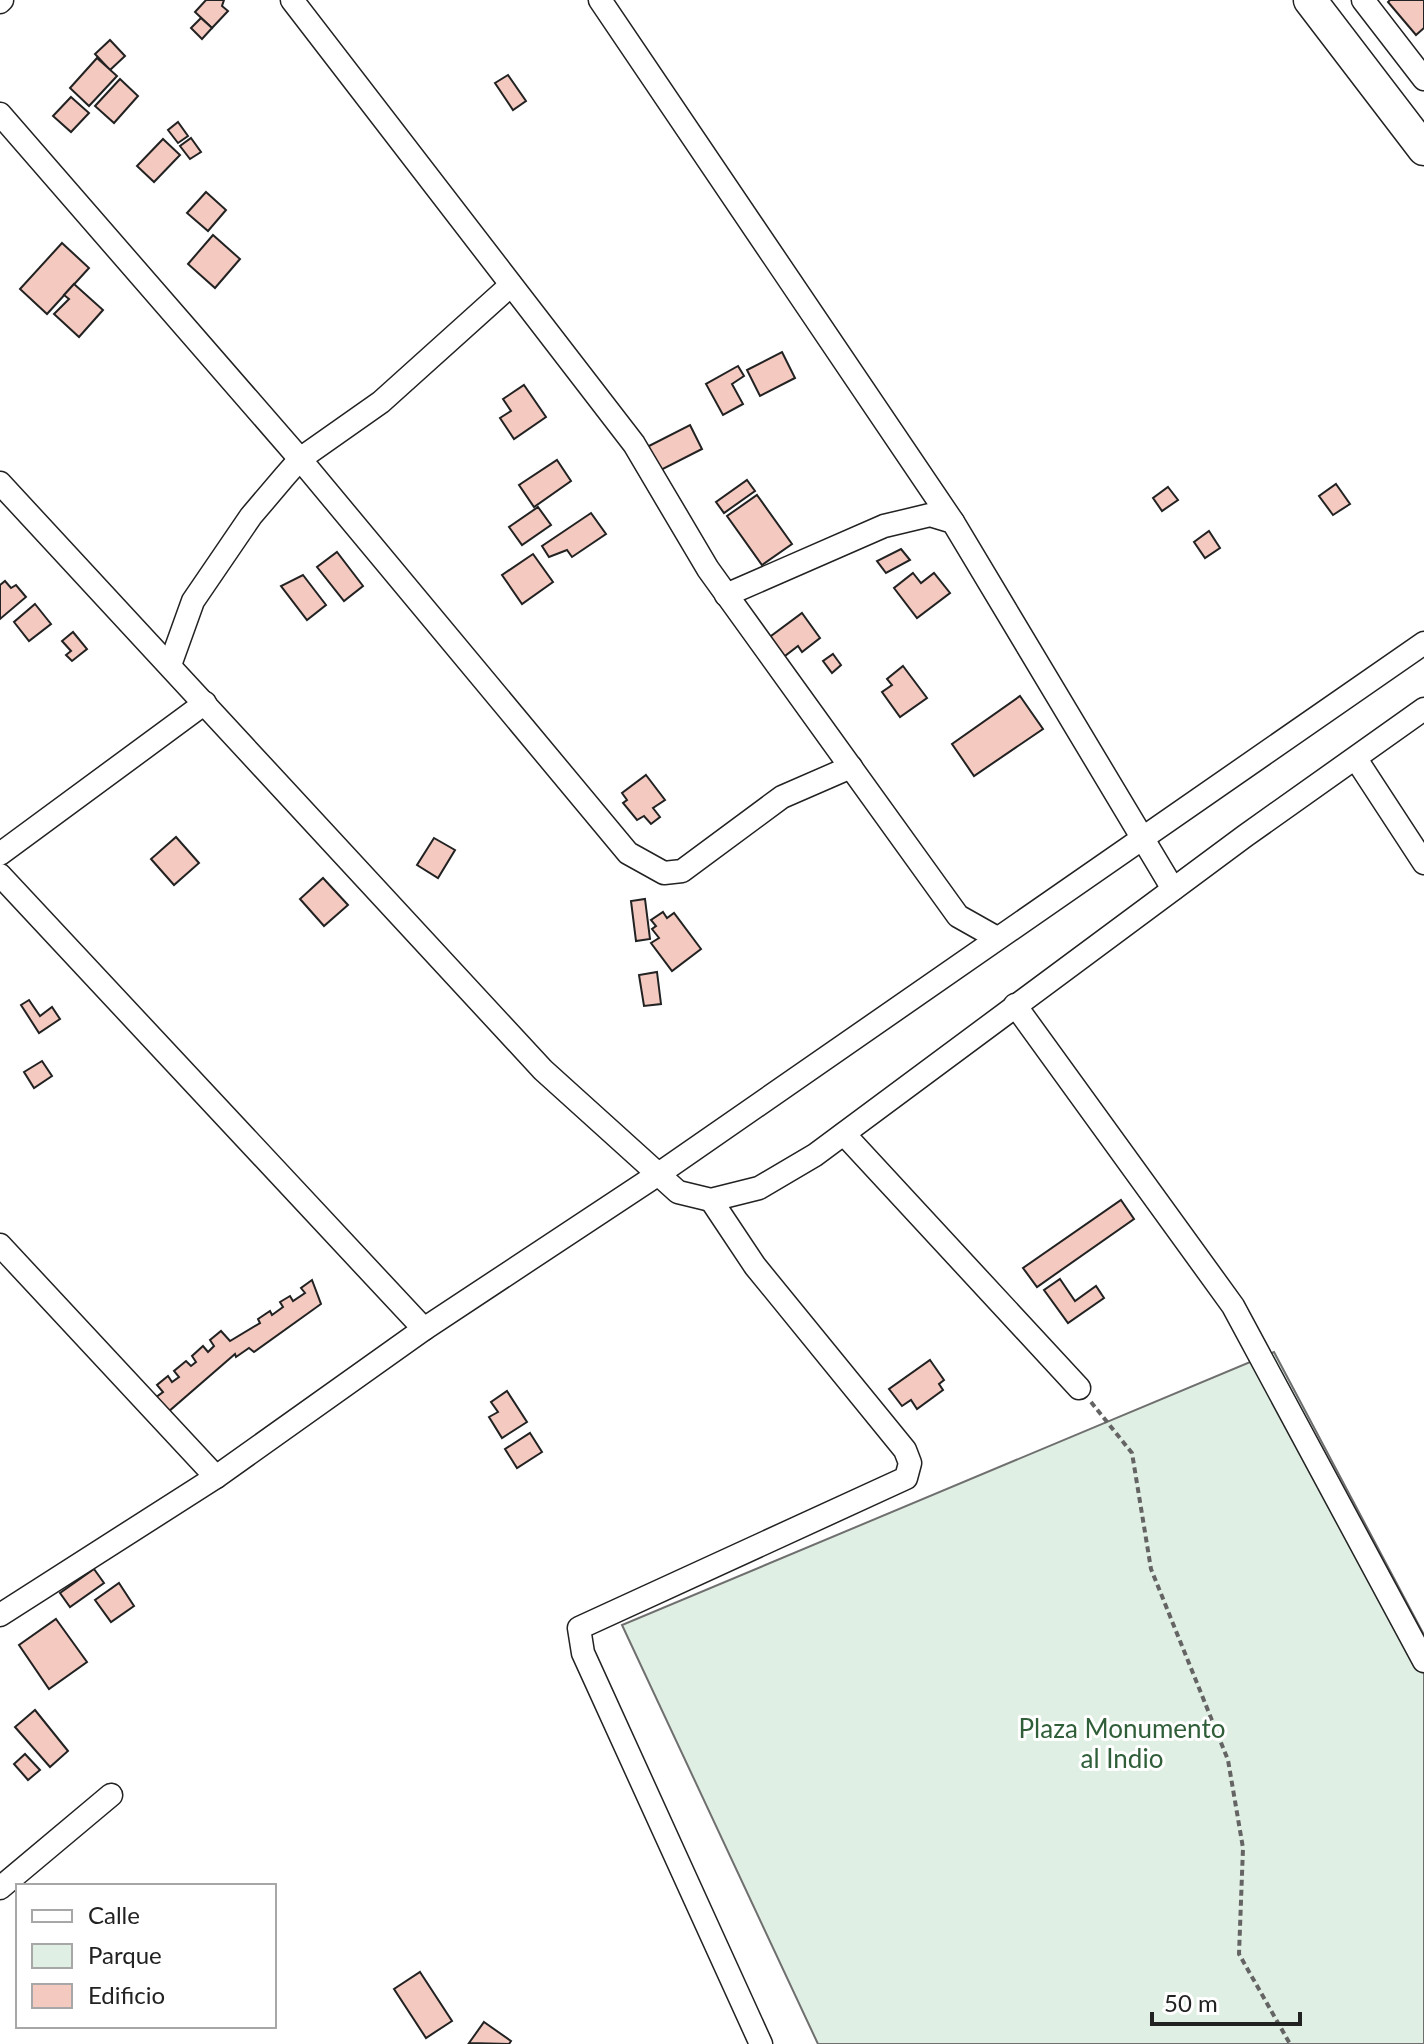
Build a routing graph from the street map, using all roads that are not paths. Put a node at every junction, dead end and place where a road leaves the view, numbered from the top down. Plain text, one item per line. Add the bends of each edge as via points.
1 (292, 0) edge
2 (600, 0) edge
3 (1310, 0) edge
4 (1363, 0) edge
5 (1424, 79) edge
6 (0, 114) edge
7 (1424, 149) edge
8 (511, 285) junction
9 (300, 459) junction
10 (0, 483) edge
11 (953, 522) junction
12 (726, 595) junction
13 (1424, 643) edge
14 (170, 665) junction
15 (205, 703) junction
16 (1424, 709) edge
17 (1356, 759) junction
18 (851, 767) junction
19 (1140, 838) junction
20 (0, 854) edge
21 (1424, 863) edge
22 (0, 875) edge
23 (1173, 889) junction
24 (997, 938) junction
25 (1015, 1005) junction
26 (844, 1134) junction
27 (660, 1173) junction
28 (711, 1200) junction
29 (0, 1245) edge
30 (424, 1329) junction
31 (1079, 1388) road end
32 (216, 1477) junction
33 (0, 1615) edge
34 (1424, 1661) edge
35 (111, 1795) dead end
36 (0, 1888) edge
37 (761, 2044) edge

1 - 8 street
2 - 11 street
3 - 7 highway
4 - 5 street
6 - 9 street
8 - 9 street via 381,402
8 - 12 street via 634,444
9 - 14 street via 251,516 193,601
9 - 18 street via 628,853 664,873 682,871 782,797
10 - 14 street
11 - 12 street via 930,515 884,526
11 - 19 street
12 - 18 street
13 - 19 street
14 - 15 street
15 - 20 street
15 - 27 street via 543,1070
16 - 17 street
17 - 21 street
17 - 23 street
18 - 24 street via 958,916
19 - 23 street
19 - 24 street
22 - 30 street
23 - 25 street
24 - 27 street
25 - 26 street
25 - 34 street via 1233,1306
26 - 28 street via 759,1188
26 - 31 street
27 - 28 street via 678,1192
27 - 30 street
28 - 37 street via 755,1266 905,1450 910,1463 906,1478 579,1628 583,1653
29 - 32 street
30 - 32 street
32 - 33 street
35 - 36 street

